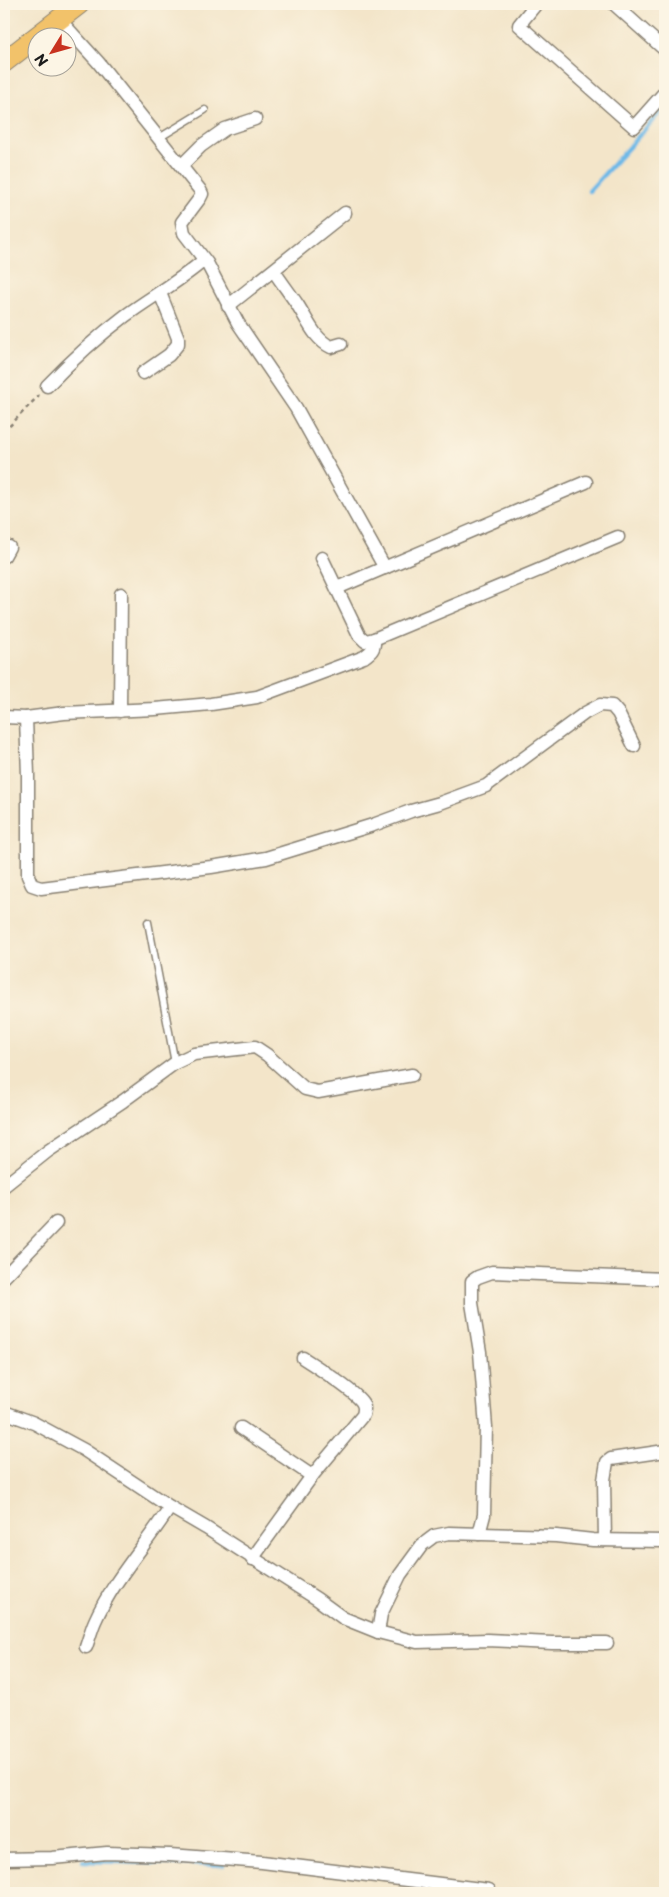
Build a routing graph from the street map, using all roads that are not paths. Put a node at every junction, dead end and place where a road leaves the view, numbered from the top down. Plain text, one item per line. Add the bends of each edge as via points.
1 (79, 4) edge
2 (536, 4) edge
3 (614, 4) edge
4 (59, 19) junction
5 (665, 50) edge
6 (4, 62) edge
7 (665, 92) edge
8 (205, 110) dead end
9 (255, 118) dead end
10 (159, 138) junction
11 (181, 166) junction
12 (346, 213) dead end
13 (204, 260) junction
14 (274, 271) junction
15 (160, 293) junction
16 (228, 306) junction
17 (340, 344) dead end
18 (143, 372) dead end
19 (47, 386) road end
20 (586, 482) dead end
21 (618, 536) dead end
22 (322, 558) dead end
23 (385, 568) junction
24 (336, 588) junction
25 (121, 594) dead end
26 (374, 639) junction
27 (120, 711) junction
28 (4, 718) edge
29 (26, 718) junction
30 (634, 746) dead end
31 (148, 922) dead end
32 (175, 1063) junction
33 (412, 1075) dead end
34 (4, 1186) edge
35 (56, 1223) dead end
36 (4, 1277) edge
37 (665, 1279) edge
38 (303, 1358) dead end
39 (4, 1412) edge
40 (241, 1428) dead end
41 (665, 1451) edge
42 (312, 1476) junction
43 (170, 1507) junction
44 (480, 1534) junction
45 (605, 1540) junction
46 (665, 1541) edge
47 (252, 1559) junction
48 (378, 1632) junction
49 (607, 1643) dead end
50 (86, 1647) dead end
51 (4, 1859) edge
52 (488, 1890) dead end

1 - 4 highway
2 - 7 street via 519,25 634,128
3 - 5 street
4 - 6 highway
4 - 10 street
8 - 10 lane
9 - 11 street via 225,129 200,146
10 - 11 street
11 - 13 street via 202,194 182,222 184,233
12 - 14 street
13 - 15 street
13 - 16 street
14 - 16 street
14 - 17 street via 324,344 331,347
15 - 18 street via 178,344 169,355
15 - 19 street via 80,352
16 - 23 street via 296,408
20 - 23 street
21 - 26 street
22 - 24 street
23 - 24 street
24 - 26 street via 359,635 365,641
25 - 27 street
26 - 27 street via 372,652 364,657 257,697
27 - 29 street
28 - 29 street
29 - 30 street via 28,876 32,885 41,888 266,858 373,825 486,786 558,731 600,705 612,706 618,713
31 - 32 lane
32 - 33 street via 194,1054 255,1047 305,1089 318,1092
32 - 34 street via 48,1151
35 - 36 street
37 - 44 street via 492,1272 472,1281 486,1427 484,1515
38 - 42 street via 332,1376 363,1402 365,1408 363,1415
39 - 43 street via 34,1423 84,1450
40 - 42 street
41 - 45 street via 606,1462
42 - 47 street
43 - 47 street
43 - 50 street via 107,1599 94,1622
44 - 45 street
44 - 48 street via 449,1533 434,1536 422,1544 400,1575 381,1614
45 - 46 street
47 - 48 street via 343,1618
48 - 49 street via 417,1642
51 - 52 street via 107,1853 170,1855 262,1862

